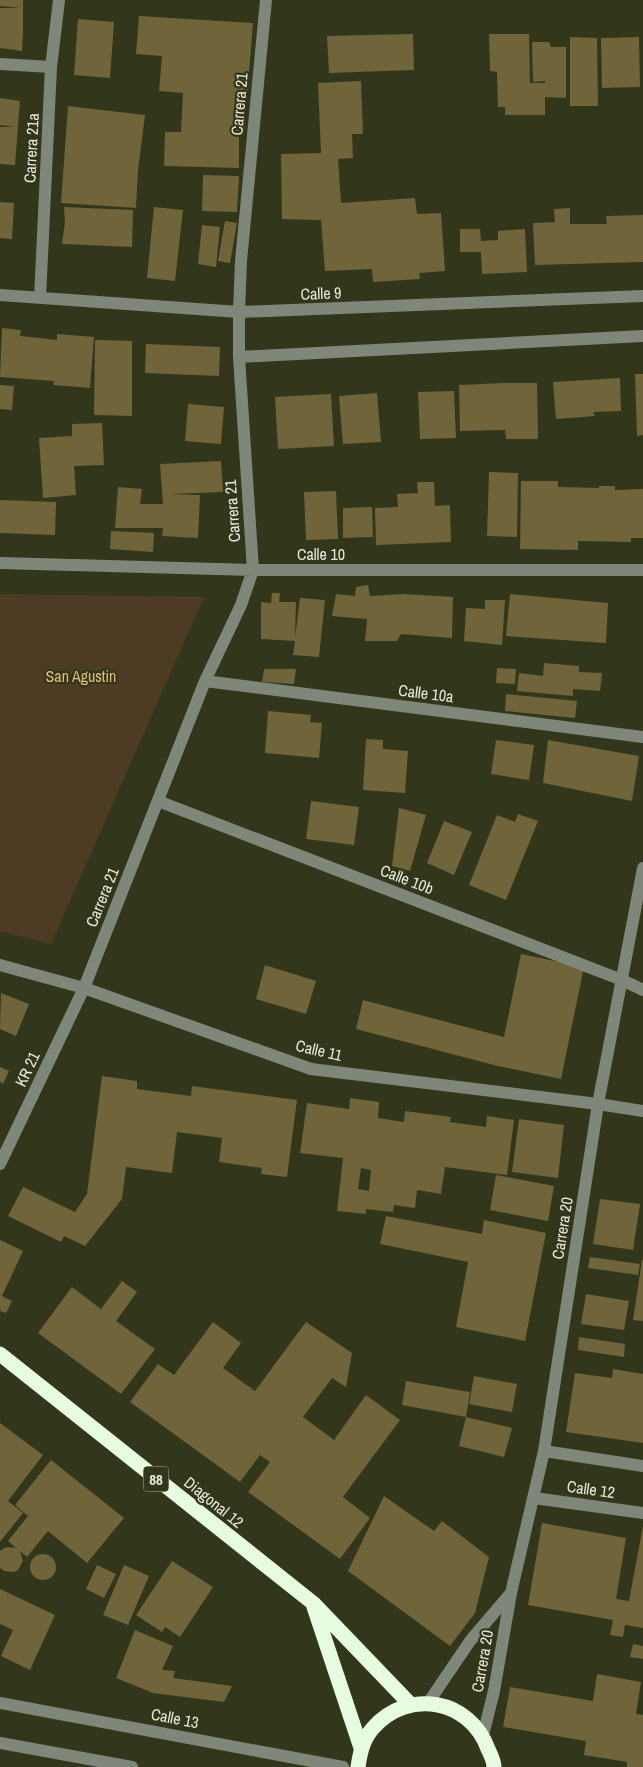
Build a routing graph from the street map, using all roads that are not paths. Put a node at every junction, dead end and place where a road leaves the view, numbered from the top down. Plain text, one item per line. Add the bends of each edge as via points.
1 (59, 0) edge
2 (266, 0) edge
3 (0, 64) edge
4 (51, 67) junction
5 (0, 295) edge
6 (643, 296) edge
7 (40, 298) junction
8 (239, 312) junction
9 (643, 336) edge
10 (239, 357) junction
11 (0, 563) edge
12 (253, 570) junction
13 (643, 570) edge
14 (205, 681) junction
15 (643, 737) edge
16 (158, 801) junction
17 (643, 868) edge
18 (0, 965) edge
19 (622, 980) junction
20 (84, 988) junction
21 (643, 990) edge
22 (598, 1104) junction
23 (643, 1112) edge
24 (0, 1164) edge
25 (0, 1354) edge
26 (544, 1451) junction
27 (643, 1466) edge
28 (534, 1498) junction
29 (643, 1513) edge
30 (511, 1593) junction
31 (313, 1603) junction
32 (0, 1703) edge
33 (428, 1703) junction
34 (411, 1705) junction
35 (484, 1735) junction
36 (0, 1743) edge
37 (361, 1748) junction
38 (498, 1766) edge
39 (132, 1767) edge
40 (343, 1767) edge
41 (358, 1767) edge

1 - 4 street, Carrera 21a
2 - 8 street, Carrera 21
3 - 4 street
4 - 7 street, Carrera 21a
5 - 7 street, Calle 9
6 - 8 street, Calle 9
7 - 8 street, Calle 9
8 - 10 street, Carrera 21
9 - 10 street
10 - 12 street, Carrera 21
11 - 12 street, Calle 10
12 - 13 street, Calle 10
12 - 14 street, Carrera 21 via 241,605
14 - 15 street, Calle 10a
14 - 16 street, Carrera 21
16 - 19 street, Calle 10b
16 - 20 street, Carrera 21
17 - 19 street, Carrera 20
18 - 20 street, Calle 11
19 - 21 street, Calle 10b
19 - 22 street, Carrera 20
20 - 22 street, Calle 11 via 312,1069
20 - 24 street, KR 21
22 - 23 street, Calle 11
22 - 26 street, Carrera 20
25 - 31 highway, Diagonal 12 / 88
26 - 27 street, Calle 12
26 - 28 street, Carrera 20
28 - 29 street, Calle 12
28 - 30 street, Carrera 20
30 - 33 street, Carrera 20 via 470,1641
30 - 35 street, Carrera 20
31 - 34 highway, Diagonal 12 / 88
31 - 37 highway
32 - 40 street, Calle 13
33 - 34 highway
33 - 35 highway via 450,1708 469,1718
34 - 37 highway via 389,1713 372,1728
35 - 38 highway
36 - 39 street
37 - 41 highway

